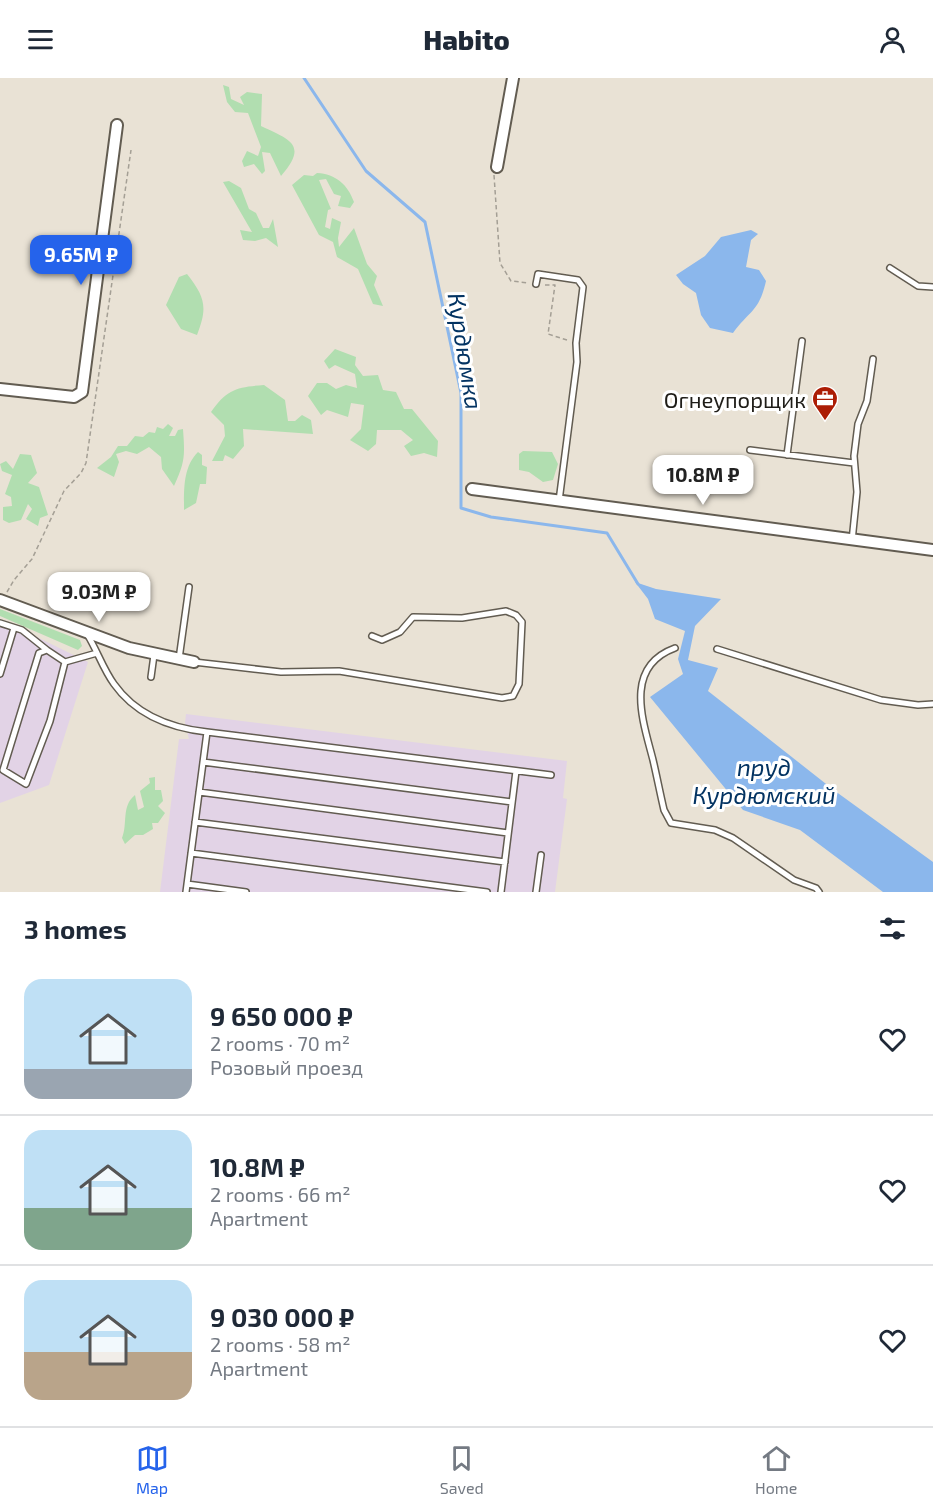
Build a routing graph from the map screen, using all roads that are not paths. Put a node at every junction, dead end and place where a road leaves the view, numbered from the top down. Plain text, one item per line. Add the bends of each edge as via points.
1 (513, 78) edge
2 (117, 125) dead end
3 (497, 167) road end
4 (890, 268) dead end
5 (536, 284) road end
6 (933, 287) edge
7 (802, 340) dead end
8 (873, 359) dead end
9 (0, 389) edge
10 (750, 450) dead end
11 (788, 455) junction
12 (854, 463) junction
13 (472, 489) dead end
14 (559, 501) junction
15 (852, 541) junction
16 (933, 550) edge
17 (189, 586) dead end
18 (0, 600) edge
19 (0, 623) edge
20 (14, 628) junction
21 (87, 634) junction
22 (372, 636) dead end
23 (675, 648) dead end
24 (717, 649) dead end
25 (47, 650) junction
26 (97, 653) junction
27 (154, 655) junction
28 (179, 660) junction
29 (65, 662) junction
30 (194, 662) joint
31 (0, 674) edge
32 (151, 676) dead end
33 (933, 704) edge
34 (207, 732) junction
35 (203, 762) junction
36 (1, 770) edge
37 (516, 771) junction
38 (550, 775) dead end
39 (199, 792) junction
40 (512, 802) junction
41 (195, 822) junction
42 (508, 833) junction
43 (191, 853) junction
44 (541, 855) dead end
45 (505, 862) junction
46 (187, 884) junction
47 (186, 892) edge
48 (246, 892) edge
49 (487, 892) edge
50 (501, 892) edge
51 (536, 892) edge
52 (819, 892) edge

1 - 3 street
2 - 9 street via 82,392 74,397
4 - 6 lane via 918,286
5 - 14 lane via 538,274 582,283 577,362
7 - 11 lane
8 - 12 lane via 867,401 858,424
10 - 11 lane
11 - 12 lane
12 - 15 lane via 857,492
13 - 14 street
14 - 15 street
15 - 16 street
17 - 28 lane
18 - 21 street
19 - 20 lane
20 - 25 lane via 36,639
20 - 31 lane
21 - 26 lane
21 - 27 street
22 - 30 lane via 382,640 400,632 413,617 462,618 506,612 516,615 522,622 519,684 513,696 502,698 339,671 281,672
23 - 52 lane via 654,661 639,695 663,810 671,824 715,830 733,838 794,880
24 - 33 lane via 881,700
25 - 29 lane
25 - 36 lane via 39,653
26 - 29 lane
26 - 34 lane via 113,683 137,708 171,726
27 - 28 street
27 - 32 lane
28 - 30 street
29 - 36 lane via 50,721 26,784
34 - 35 lane
34 - 37 lane
35 - 39 lane
35 - 40 lane
37 - 38 lane
37 - 40 lane
39 - 41 lane
39 - 42 lane
40 - 42 lane
41 - 43 lane
41 - 45 lane
42 - 45 lane
43 - 46 lane
43 - 49 lane
44 - 51 lane
45 - 50 lane
46 - 47 lane
46 - 48 lane

